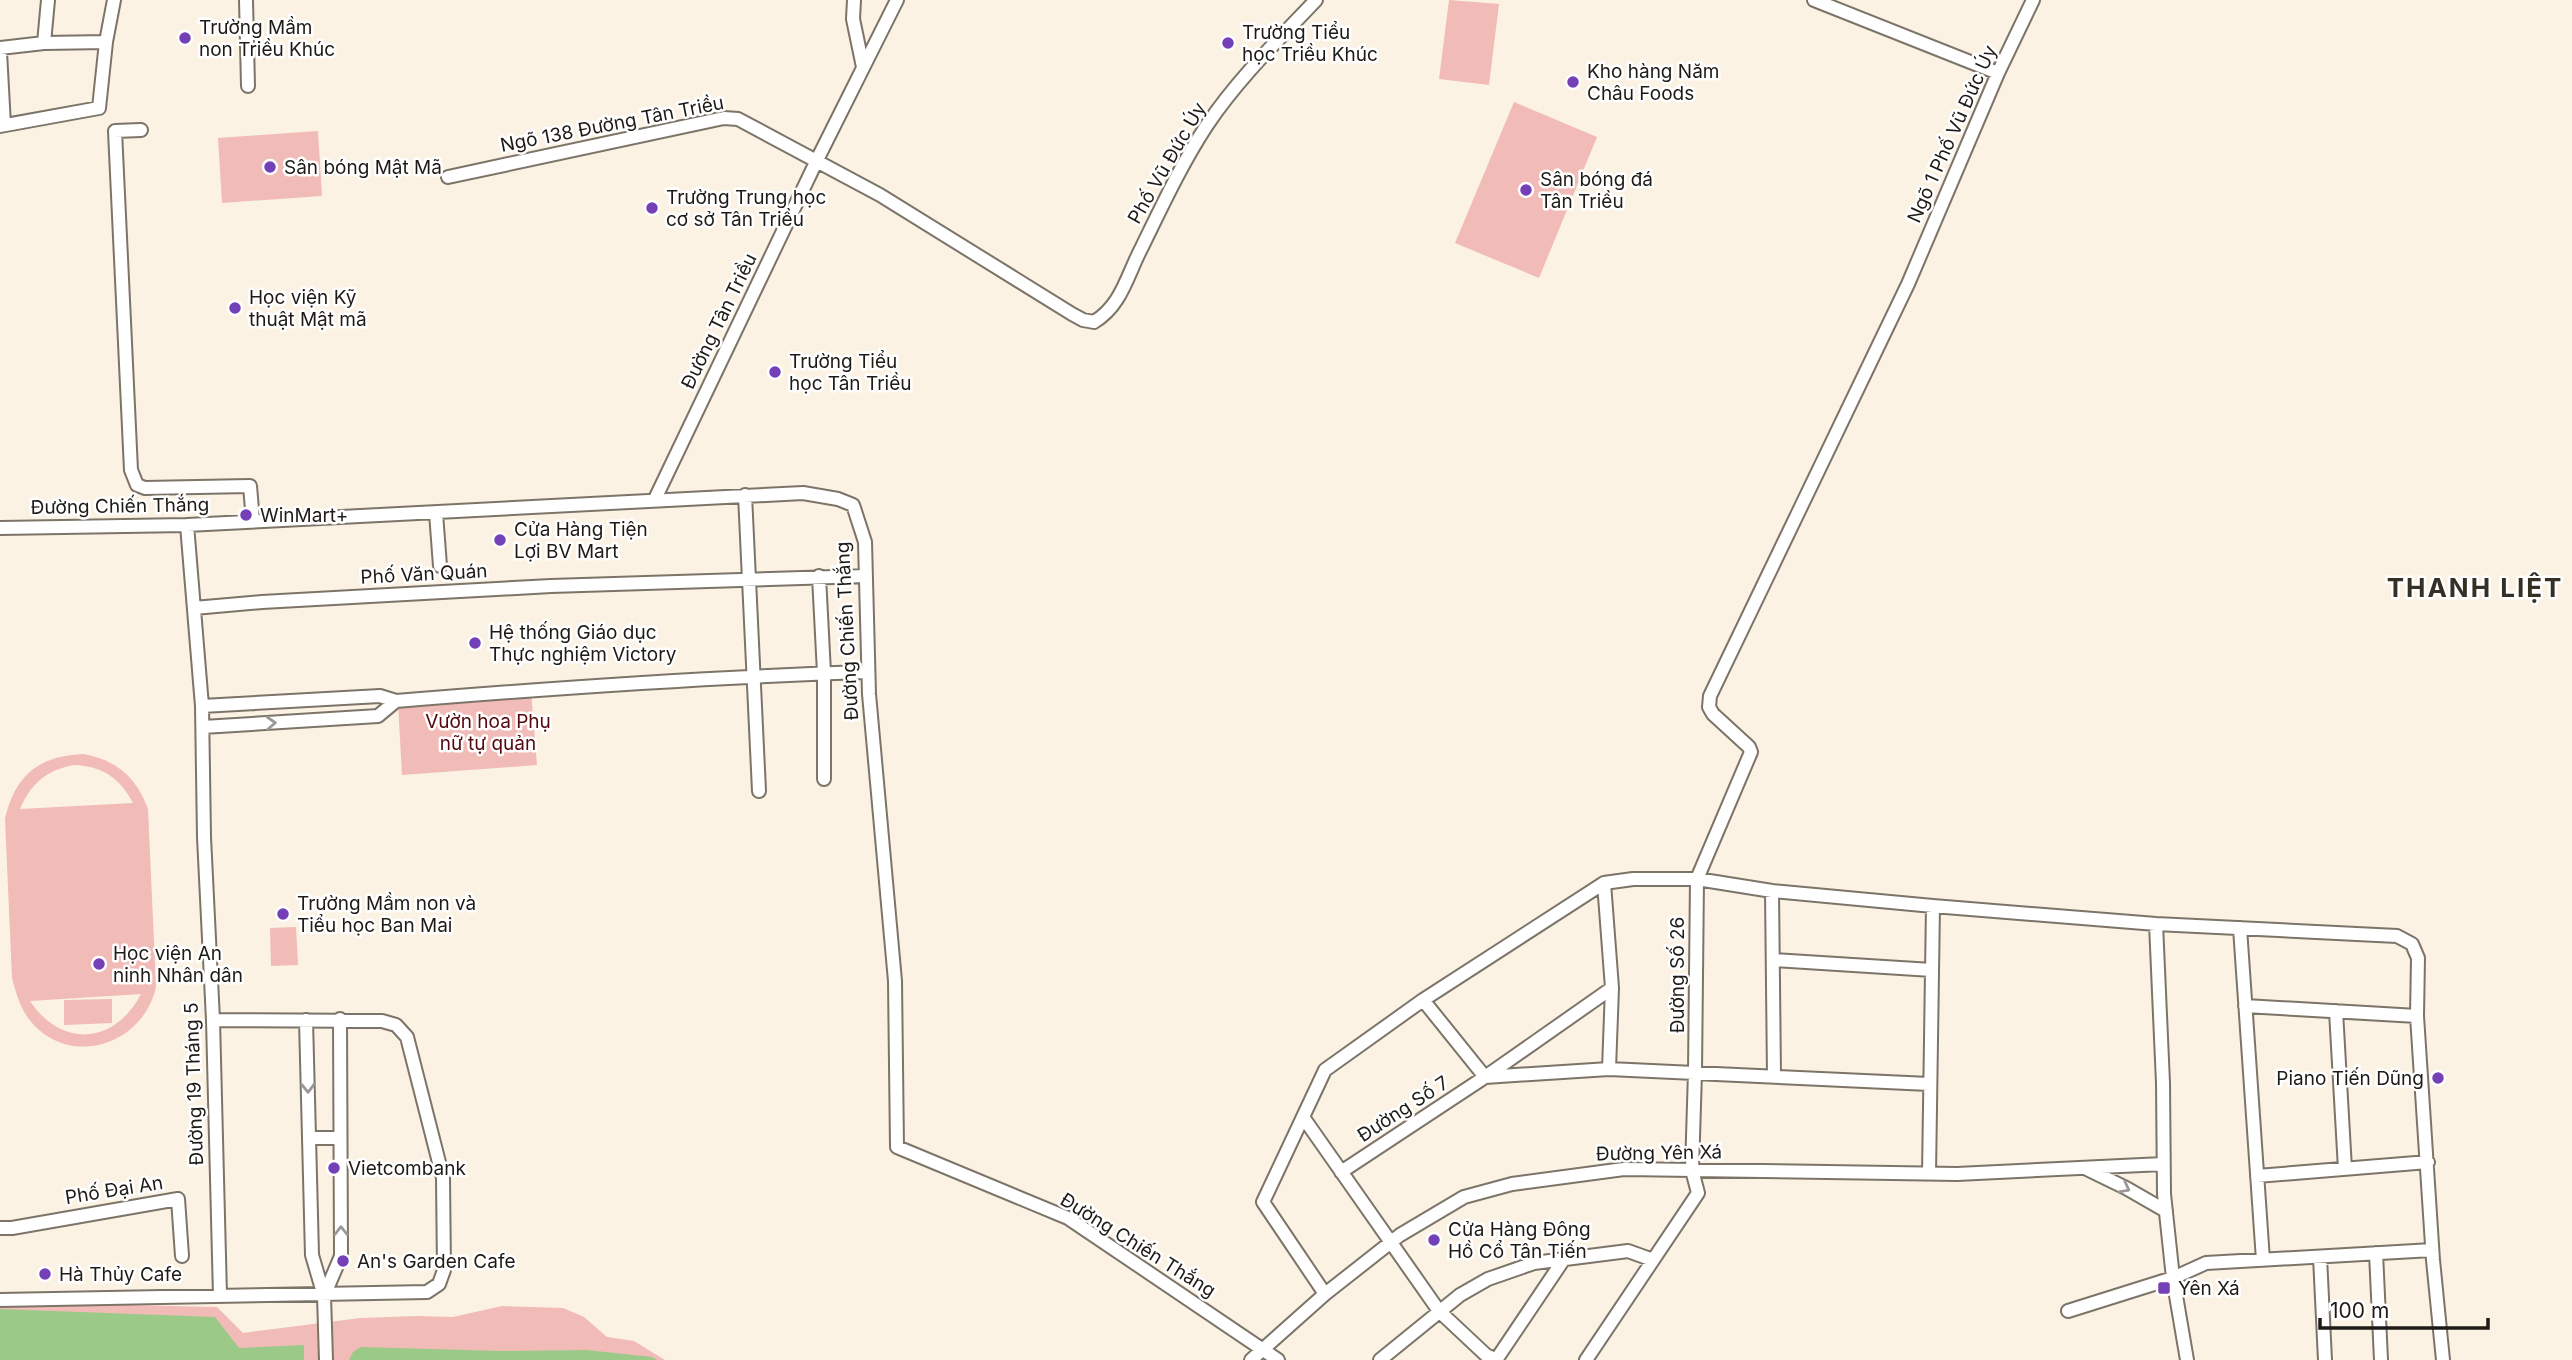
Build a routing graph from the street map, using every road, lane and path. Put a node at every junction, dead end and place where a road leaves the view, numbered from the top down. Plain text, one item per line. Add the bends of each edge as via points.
1 (48, 0) edge
2 (114, 0) edge
3 (246, 0) edge
4 (854, 0) edge
5 (897, 0) edge
6 (1316, 0) edge
7 (1814, 0) edge
8 (2033, 0) edge
9 (106, 42) junction
10 (44, 43) junction
11 (0, 50) edge
12 (863, 67) junction
13 (1998, 73) junction
14 (248, 86) dead end
15 (2, 125) edge
16 (141, 130) dead end
17 (817, 160) junction
18 (448, 177) dead end
19 (745, 495) junction
20 (655, 499) junction
21 (436, 513) junction
22 (253, 521) junction
23 (187, 525) junction
24 (0, 528) edge
25 (440, 566) dead end
26 (819, 576) junction
27 (866, 576) junction
28 (748, 578) junction
29 (194, 608) junction
30 (868, 672) junction
31 (824, 673) junction
32 (754, 675) junction
33 (396, 701) junction
34 (202, 706) junction
35 (203, 727) junction
36 (824, 779) dead end
37 (759, 791) dead end
38 (1697, 878) junction
39 (1604, 883) junction
40 (1772, 891) junction
41 (1933, 906) junction
42 (2156, 924) junction
43 (2241, 928) junction
44 (1773, 960) junction
45 (1932, 970) junction
46 (1612, 988) junction
47 (1423, 1000) junction
48 (2245, 1006) junction
49 (2336, 1011) junction
50 (2417, 1016) junction
51 (340, 1019) junction
52 (213, 1020) junction
53 (306, 1020) junction
54 (1609, 1069) junction
55 (1695, 1072) junction
56 (1774, 1076) junction
57 (1485, 1077) junction
58 (1929, 1084) junction
59 (1303, 1117) junction
60 (340, 1138) junction
61 (309, 1139) junction
62 (2428, 1162) junction
63 (2163, 1164) junction
64 (2083, 1168) junction
65 (2345, 1169) junction
66 (1692, 1170) junction
67 (1341, 1172) junction
68 (1929, 1174) junction
69 (2257, 1176) junction
70 (2166, 1211) junction
71 (0, 1228) edge
72 (1390, 1243) junction
73 (2432, 1250) junction
74 (2376, 1253) junction
75 (182, 1256) dead end
76 (2320, 1257) junction
77 (1564, 1259) junction
78 (1653, 1260) junction
79 (2263, 1260) junction
80 (2173, 1278) junction
81 (1325, 1294) junction
82 (220, 1296) junction
83 (324, 1296) junction
84 (0, 1300) edge
85 (1439, 1311) junction
86 (2068, 1311) dead end
87 (1264, 1350) junction
88 (1490, 1359) edge
89 (326, 1360) edge
90 (1251, 1360) edge
91 (1278, 1360) edge
92 (1380, 1360) edge
93 (1586, 1360) edge
94 (2187, 1360) edge
95 (2325, 1360) edge
96 (2381, 1360) edge
97 (2443, 1360) edge

1 - 10 street
2 - 9 street
3 - 14 street
4 - 12 street via 853,19
5 - 12 street, Đường Tân Triều
6 - 17 street, Phố Vũ Đức Úy via 1234,88 1207,126 1119,296 1108,313 1094,322 1072,314
7 - 13 street
8 - 13 street, Ngõ 1 Phố Vũ Đức Úy
9 - 10 street
9 - 15 street via 100,108
10 - 11 street
11 - 15 street
12 - 17 street, Đường Tân Triều
13 - 38 street, Ngõ 1 Phố Vũ Đức Úy via 1908,284 1710,696 1713,714 1751,752
16 - 22 street via 115,131 131,470 137,485 145,488 250,486
17 - 18 street, Ngõ 138 Đường Tân Triều via 738,119 724,118
17 - 20 street, Đường Tân Triều
19 - 20 street, Đường Chiến Thắng
19 - 27 street, Đường Chiến Thắng via 803,493 853,505 865,542
19 - 28 street
20 - 21 street, Đường Chiến Thắng
21 - 22 street, Đường Chiến Thắng
21 - 25 street
22 - 23 street, Đường Chiến Thắng
23 - 24 street, Đường Chiến Thắng
23 - 29 street, Đường 19 Tháng 5
26 - 27 street, Phố Văn Quán
26 - 28 street, Phố Văn Quán
26 - 31 street
27 - 30 street, Đường Chiến Thắng
28 - 29 street, Phố Văn Quán
28 - 32 street
29 - 34 street, Đường 19 Tháng 5
30 - 31 street
30 - 87 street, Đường Chiến Thắng via 895,981 897,1147 1068,1218
31 - 32 street
31 - 36 street
32 - 33 street
32 - 37 street
33 - 34 street via 380,696
35 -> 33 street via 378,716
34 - 35 street, Đường 19 Tháng 5
35 - 52 street, Đường 19 Tháng 5
38 - 39 street
38 - 40 street
38 - 55 street, Đường Số 26
39 - 46 street
39 - 47 street
40 - 41 street
40 - 44 street
41 - 42 street
41 - 45 street
42 - 43 street
42 - 63 street
43 - 48 street
43 - 50 street via 2397,936 2412,944 2418,958
44 - 45 street
44 - 56 street
45 - 58 street
46 - 54 street
46 - 57 street, Đường Số 7
47 - 57 street
47 - 59 street via 1325,1070
48 - 49 street
48 - 69 street
49 - 50 street
49 - 65 street
50 - 62 street
51 - 53 street
51 - 60 street
51 - 83 street via 382,1021 396,1025 407,1037 443,1178 444,1270 439,1284 427,1292
52 - 53 street
52 - 82 street, Đường 19 Tháng 5
53 -> 61 street
54 - 55 street
54 - 57 street
55 - 56 street
55 - 66 street, Đường Số 26
56 - 58 street
57 - 67 street, Đường Số 7
58 - 68 street
59 - 67 street
59 - 81 street via 1263,1202
60 - 61 street
83 -> 60 street via 341,1256
61 - 83 street via 312,1255
62 - 65 street
62 - 73 street
63 - 64 street, Đường Yên Xá
63 - 70 street
64 - 68 street, Đường Yên Xá
64 -> 70 street, Đường Yên Xá
65 - 69 street
66 - 68 street, Đường Yên Xá
66 - 72 street, Đường Yên Xá via 1624,1168 1512,1184 1464,1197
66 - 78 street, Đường Số 26 via 1698,1194
67 - 72 street
69 - 79 street
70 - 80 street
71 - 75 street, Phố Đại An via 178,1199
72 - 81 street, Đường Yên Xá
72 - 85 street
73 - 74 street
73 - 97 street
74 - 76 street
74 - 96 street
76 - 79 street
76 - 95 street
77 - 78 street via 1628,1251
77 - 85 street via 1534,1263 1488,1279
77 - 88 street
78 - 93 street, Đường Số 26
79 - 80 street via 2206,1263
80 - 86 street
80 - 94 street
81 - 87 street, Đường Yên Xá
82 - 83 street
82 - 84 street
83 - 89 street
85 - 88 street
85 - 92 street
87 - 90 street, Đường Yên Xá
87 - 91 street

